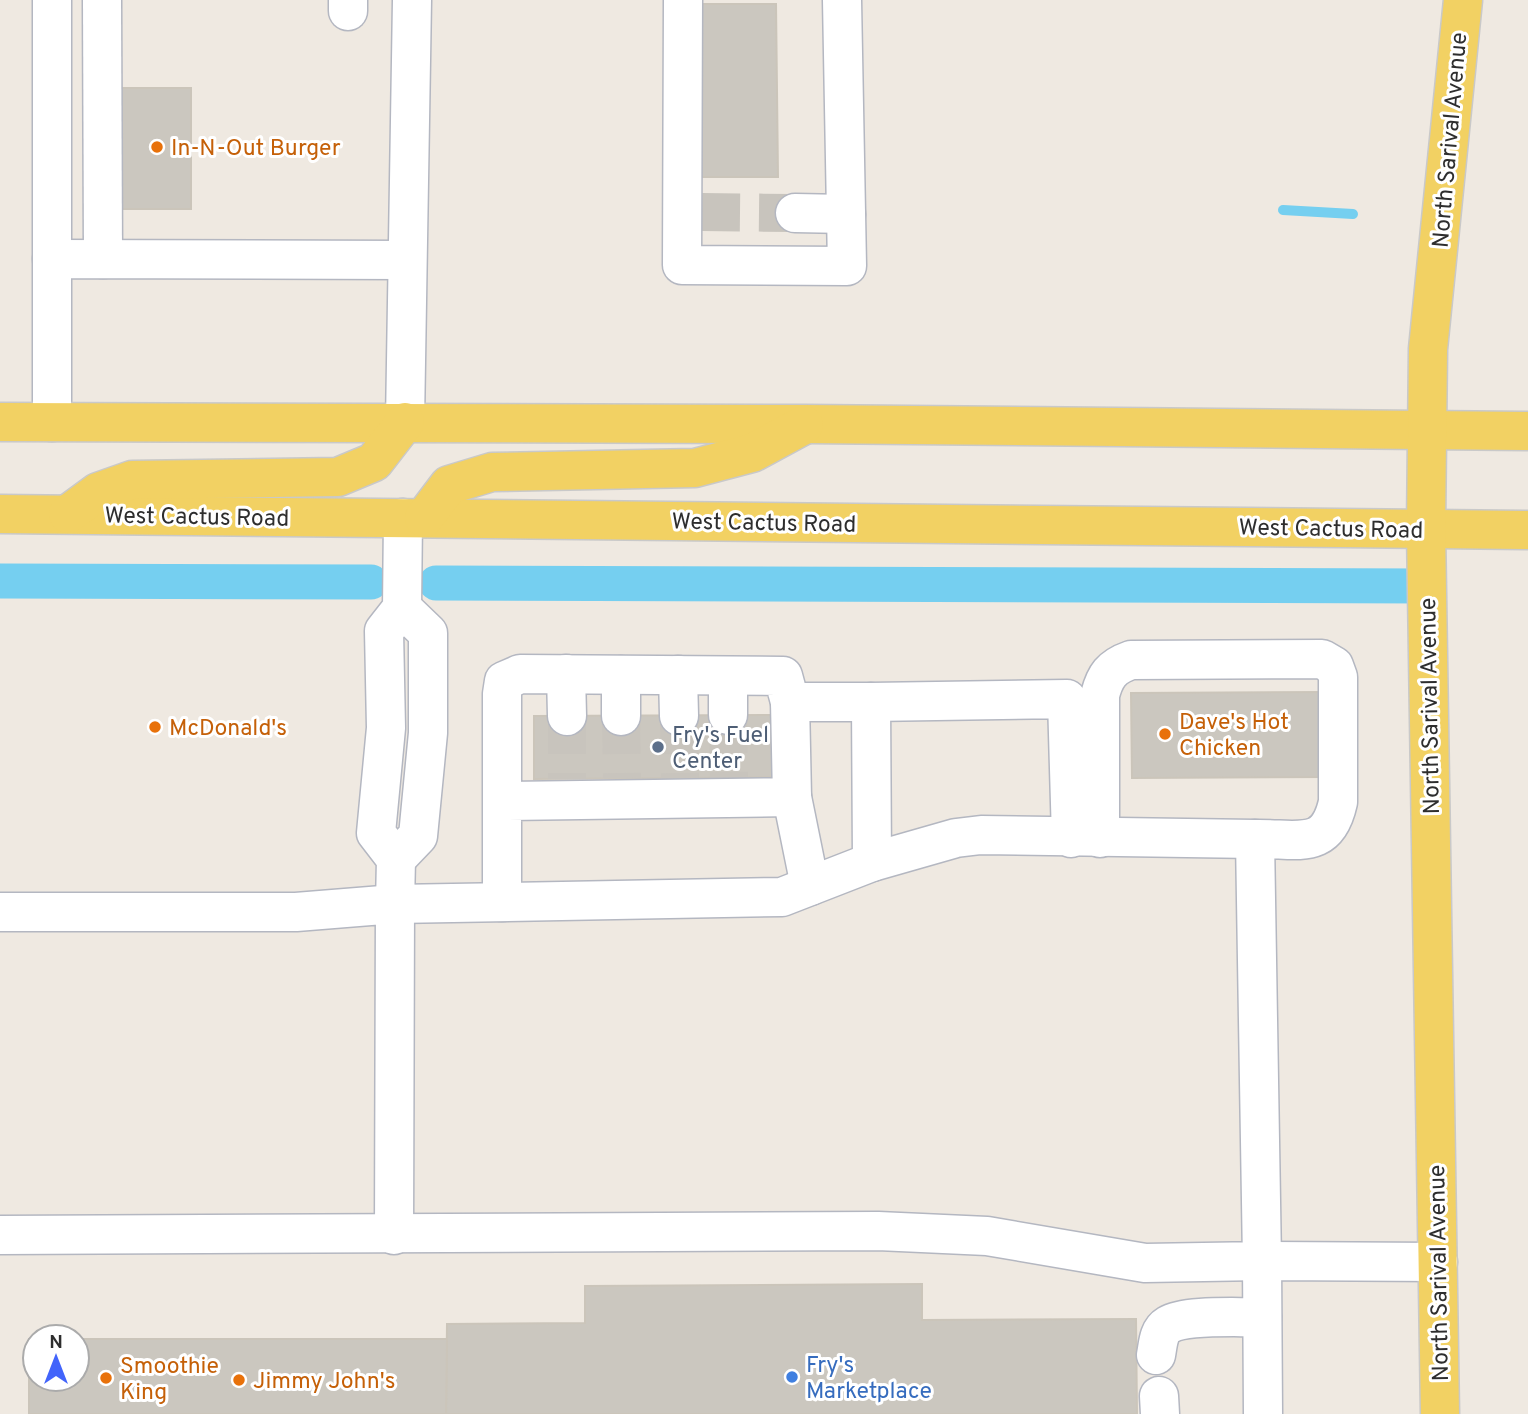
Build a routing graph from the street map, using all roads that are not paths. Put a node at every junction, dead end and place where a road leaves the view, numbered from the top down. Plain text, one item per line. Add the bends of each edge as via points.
1 (52, 0) edge
2 (102, 0) edge
3 (412, 0) edge
4 (683, 0) edge
5 (842, 0) edge
6 (1462, 0) edge
7 (795, 214) tunnel mouth
8 (846, 214) junction
9 (52, 259) junction
10 (103, 259) junction
11 (406, 260) junction
12 (0, 422) edge
13 (51, 422) junction
14 (405, 422) junction
15 (805, 424) junction
16 (1427, 429) junction
17 (1528, 431) edge
18 (0, 514) edge
19 (68, 514) junction
20 (413, 518) junction
21 (1426, 529) junction
22 (1528, 530) edge
23 (566, 674) junction
24 (621, 675) junction
25 (678, 675) junction
26 (728, 676) junction
27 (790, 702) junction
28 (871, 702) junction
29 (728, 715) tunnel mouth
30 (567, 716) tunnel mouth
31 (621, 716) tunnel mouth
32 (679, 716) tunnel mouth
33 (792, 797) junction
34 (502, 801) junction
35 (1085, 838) junction
36 (1255, 839) junction
37 (872, 862) junction
38 (810, 886) junction
39 (502, 902) junction
40 (395, 904) junction
41 (0, 912) edge
42 (394, 1234) junction
43 (0, 1235) edge
44 (1262, 1261) junction
45 (1438, 1262) junction
46 (1262, 1317) junction
47 (1156, 1355) dead end
48 (1263, 1414) edge
49 (1440, 1414) edge

1 - 9 lane
2 - 10 lane
3 - 11 lane
4 - 8 lane via 692,212 682,265 847,266
5 - 8 lane
6 - 16 main road, North Sarival Avenue via 1428,349
7 - 8 lane
9 - 10 lane
9 - 13 lane
10 - 11 lane
11 - 14 lane
12 - 13 main road
13 - 14 main road
14 - 15 main road
14 - 19 main road via 374,462 338,477 132,480 98,492
15 - 16 main road
15 - 20 main road via 752,453 695,468 492,472 449,485
16 - 17 main road
16 - 21 main road, North Sarival Avenue
18 - 19 main road, West Cactus Road
19 - 20 main road, West Cactus Road
20 - 21 main road, West Cactus Road
20 - 40 lane via 402,608 428,632 428,733 418,836 396,859
21 - 22 main road, West Cactus Road
21 - 45 main road, North Sarival Avenue
23 - 24 lane
23 - 30 lane
23 - 34 lane via 520,674 504,681
24 - 25 lane
24 - 31 lane
25 - 26 lane
25 - 32 lane
26 - 27 lane via 783,676
26 - 29 lane
27 - 28 lane
27 - 33 lane
28 - 35 lane via 1068,699
28 - 37 lane
33 - 34 lane via 729,788 623,789 567,790
33 - 38 lane
34 - 39 lane
35 - 36 lane
35 - 36 lane via 1100,695 1105,676 1119,664 1131,660 1322,659 1334,666 1338,677 1335,815 1329,830 1318,838
35 - 37 lane via 981,835
36 - 44 lane
37 - 38 lane
38 - 39 lane via 782,897
39 - 40 lane
40 - 41 lane via 296,912
40 - 42 lane
42 - 43 lane
42 - 44 lane via 878,1231 987,1236 1145,1263
44 - 45 lane
44 - 46 lane
45 - 49 main road, North Sarival Avenue
46 - 47 lane via 1181,1320 1166,1325
46 - 48 lane

